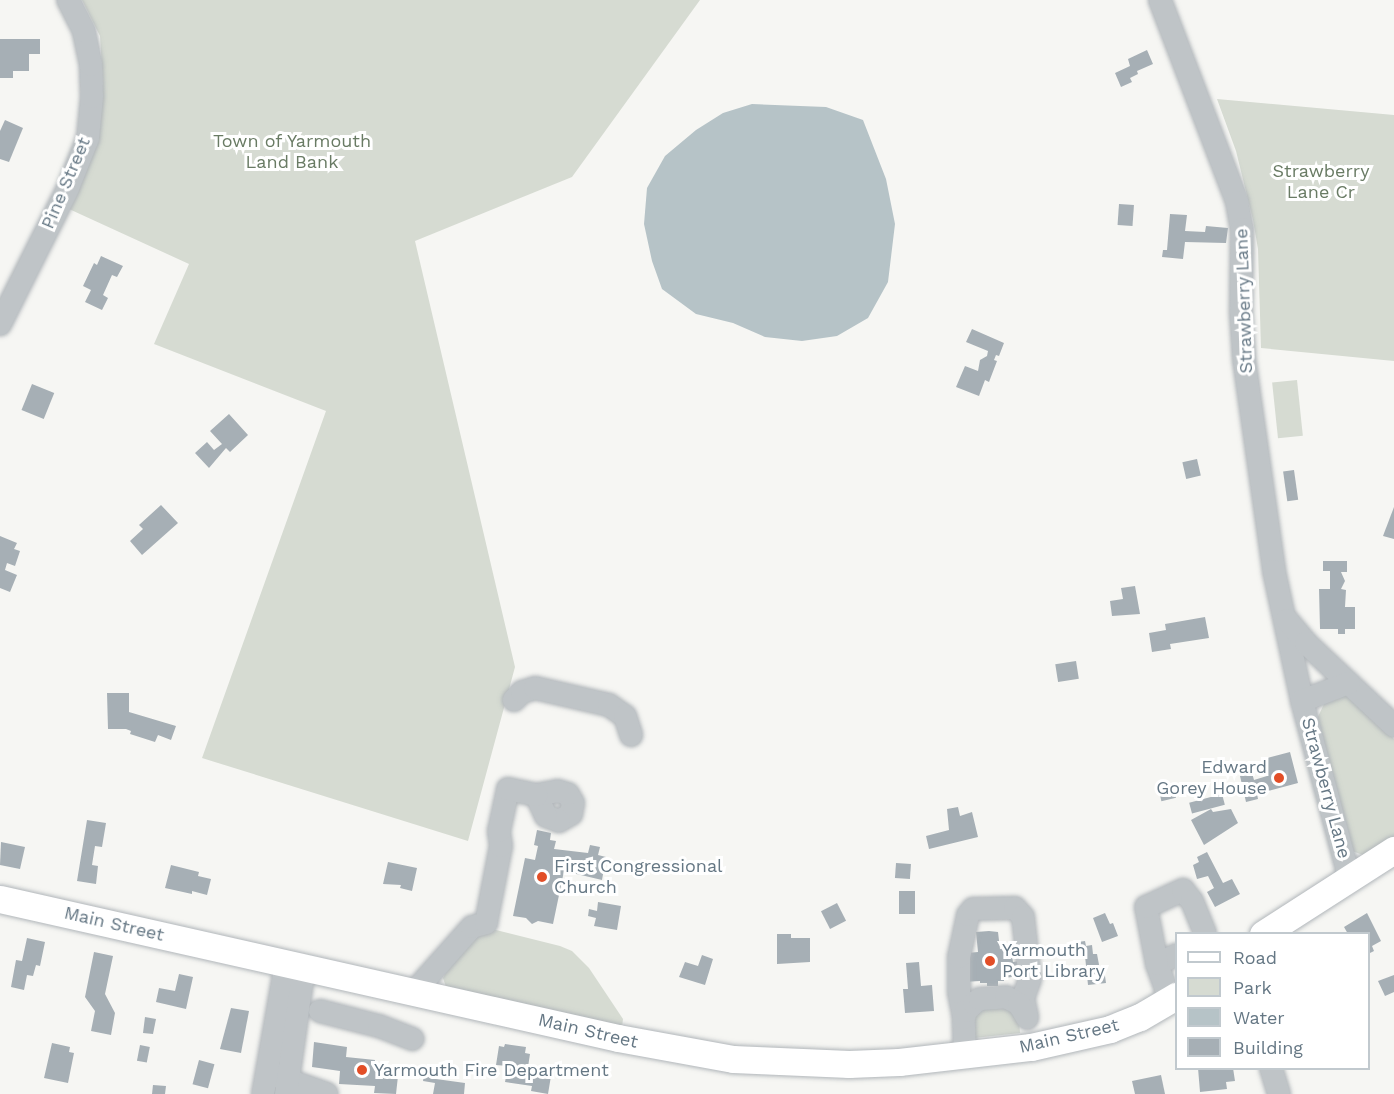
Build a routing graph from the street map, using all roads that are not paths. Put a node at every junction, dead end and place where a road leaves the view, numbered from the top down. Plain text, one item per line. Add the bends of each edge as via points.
1 (68, 0) edge
2 (1160, 0) edge
3 (0, 324) edge
4 (1284, 614) junction
5 (1349, 683) junction
6 (514, 700) dead end
7 (1302, 701) junction
8 (1394, 726) edge
9 (630, 735) dead end
10 (536, 795) dead end
11 (1394, 850) edge
12 (1349, 876) junction
13 (0, 899) edge
14 (1205, 932) edge
15 (1265, 932) edge
16 (1167, 959) edge
17 (295, 966) junction
18 (414, 992) junction
19 (1173, 998) edge
20 (320, 1011) dead end
21 (1026, 1017) junction
22 (964, 1018) junction
23 (413, 1040) dead end
24 (1031, 1047) junction
25 (965, 1056) junction
26 (1272, 1070) edge
27 (276, 1085) edge
28 (327, 1094) edge
29 (1279, 1094) edge

1 - 3 street, Pine Street via 84,32 92,65 88,138 68,188
2 - 4 street, Strawberry Lane via 1239,208 1245,367 1264,507
4 - 5 street, Strawberry Lane via 1301,638
4 - 7 street, Strawberry Lane
5 - 7 street, Strawberry Lane
5 - 8 street, Strawberry Lane
6 - 9 street via 535,688 609,705 625,716
7 - 12 street, Strawberry Lane
10 - 18 street via 508,789 486,923 472,927
11 - 12 main road
12 - 15 main road
13 - 17 main road, Main Street
14 - 16 street via 1183,890 1146,907
16 - 19 street
17 - 18 main road, Main Street
17 - 27 street
18 - 25 main road, Main Street via 640,1043 733,1059 849,1064
19 - 24 main road, Main Street via 1110,1029
20 - 23 street via 379,1026
21 - 22 street via 1015,1000 1006,997 980,999 969,1006
21 - 22 street via 1023,998 1030,979 1023,917 1015,908 973,909 968,915 959,957
21 - 24 street
22 - 25 street
24 - 25 main road, Main Street
26 - 29 street
27 - 28 street

